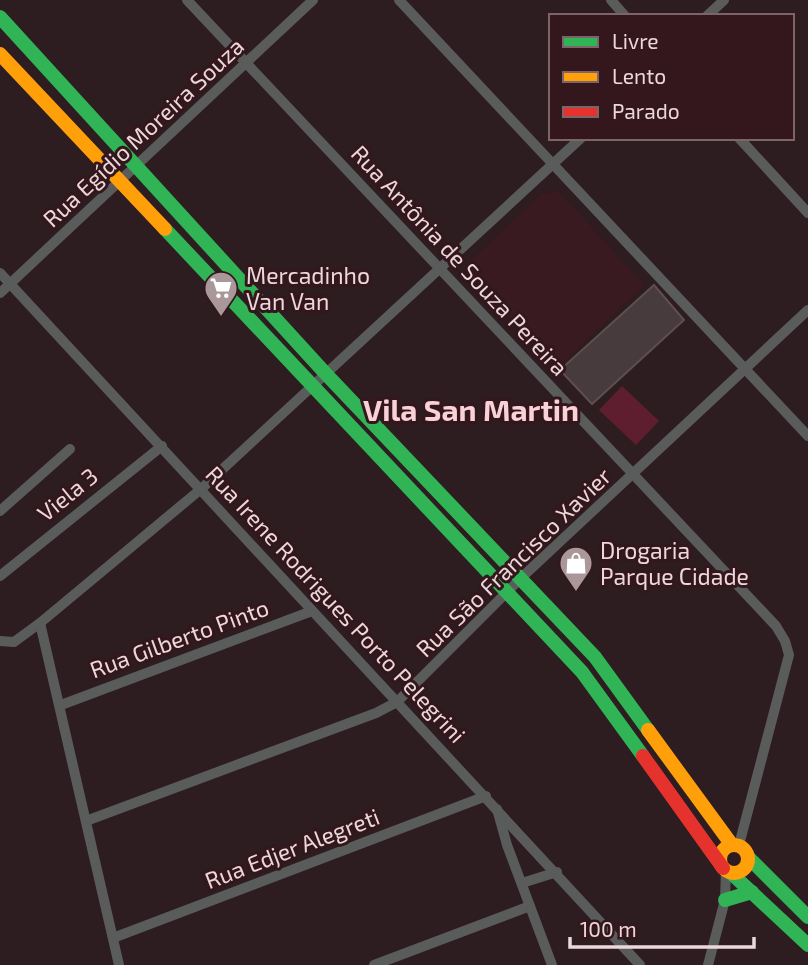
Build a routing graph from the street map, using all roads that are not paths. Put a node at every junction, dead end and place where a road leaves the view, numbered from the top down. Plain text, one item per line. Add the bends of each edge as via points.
1 (187, 0) edge
2 (313, 0) edge
3 (399, 0) edge
4 (611, 0) edge
5 (724, 0) edge
6 (623, 14) edge
7 (708, 14) edge
8 (0, 17) edge
9 (0, 54) edge
10 (248, 64) junction
11 (578, 140) edge
12 (741, 140) edge
13 (553, 166) junction
14 (136, 167) junction
15 (120, 181) junction
16 (808, 213) edge
17 (440, 268) junction
18 (0, 273) edge
19 (10, 285) junction
20 (0, 293) edge
21 (808, 310) edge
22 (744, 369) junction
23 (326, 374) junction
24 (313, 388) junction
25 (808, 436) edge
26 (162, 446) junction
27 (70, 449) dead end
28 (633, 477) junction
29 (201, 489) junction
30 (0, 511) edge
31 (0, 576) edge
32 (521, 578) junction
33 (508, 591) junction
34 (312, 611) junction
35 (40, 623) junction
36 (1, 642) edge
37 (397, 702) junction
38 (61, 705) junction
39 (486, 796) junction
40 (497, 808) junction
41 (86, 821) junction
42 (740, 849) junction
43 (727, 871) junction
44 (557, 872) junction
45 (522, 883) junction
46 (751, 892) junction
47 (725, 900) junction
48 (530, 905) junction
49 (808, 916) edge
50 (113, 938) junction
51 (808, 945) edge
52 (119, 965) edge
53 (374, 965) edge
54 (552, 965) edge
55 (640, 965) edge
56 (708, 965) edge

1 - 10 street, Rua Antônia de Souza Pereira
2 - 10 street, Rua Egídio Moreira Souza
3 - 13 street
4 - 6 street
5 - 7 street
8 - 14 main road
9 - 15 main road
10 - 14 street, Rua Egídio Moreira Souza
10 - 17 street, Rua Antônia de Souza Pereira
11 - 13 street
12 - 16 street
13 - 17 street
13 - 22 street
14 - 15 street, Rua Egídio Moreira Souza
14 - 23 main road
15 - 19 street, Rua Egídio Moreira Souza
15 - 24 main road
17 - 23 street
17 - 28 street, Rua Antônia de Souza Pereira
18 - 19 street, Rua Irene Rodrigues Porto Pelegrini
19 - 20 street, Rua Egídio Moreira Souza
19 - 26 street, Rua Irene Rodrigues Porto Pelegrini
21 - 22 street, Rua São Francisco Xavier
22 - 25 street
22 - 28 street, Rua São Francisco Xavier
23 - 24 street
23 - 32 main road
24 - 29 street
24 - 33 main road
26 - 29 street, Rua Irene Rodrigues Porto Pelegrini
26 - 31 street, Viela 3
27 - 30 street
28 - 32 street, Rua São Francisco Xavier
28 - 42 street, Rua Antônia de Souza Pereira via 776,626 785,641 789,655
29 - 34 street, Rua Irene Rodrigues Porto Pelegrini
29 - 35 street
32 - 33 street, Rua São Francisco Xavier
32 - 42 main road via 595,657
33 - 37 street, Rua São Francisco Xavier
33 - 43 main road via 582,671
34 - 37 street, Rua Irene Rodrigues Porto Pelegrini
34 - 38 street, Rua Gilberto Pinto
35 - 36 street via 14,642
35 - 38 street
37 - 39 street, Rua Irene Rodrigues Porto Pelegrini
37 - 41 street, Rua São Francisco Xavier
38 - 41 street
39 - 40 street, Rua Irene Rodrigues Porto Pelegrini
39 - 50 street, Rua Edjer Alegreti
40 - 44 street, Rua Irene Rodrigues Porto Pelegrini
40 - 45 street
41 - 50 street
42 - 43 main road via 744,870
42 - 43 main road via 720,854
42 - 49 main road
43 - 46 main road
43 - 47 street
44 - 45 street
44 - 55 street, Rua Irene Rodrigues Porto Pelegrini
45 - 48 street
46 - 47 main road
46 - 51 main road
47 - 56 street
48 - 53 street
48 - 54 street
50 - 52 street

